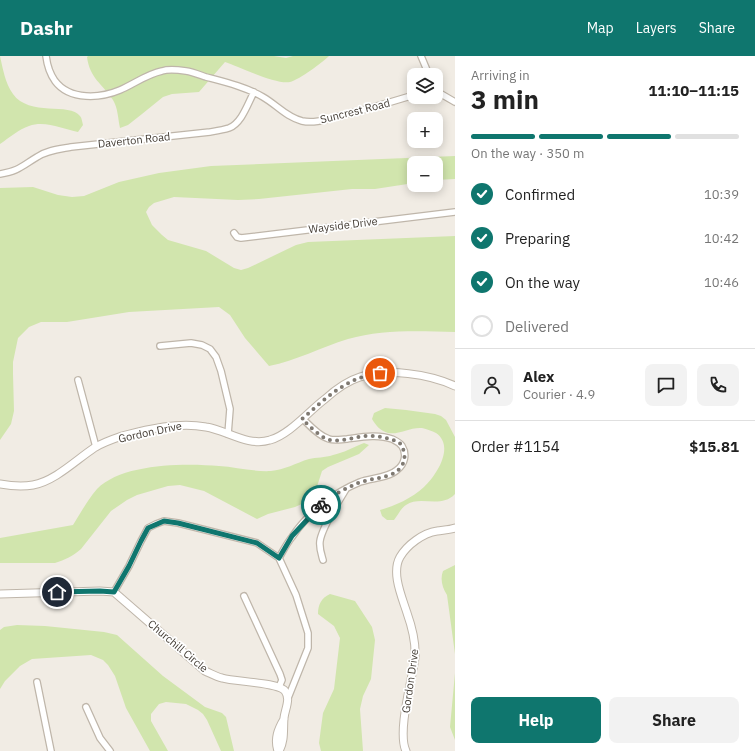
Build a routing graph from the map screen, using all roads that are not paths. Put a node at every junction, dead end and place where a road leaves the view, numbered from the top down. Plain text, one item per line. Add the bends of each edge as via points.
1 (46, 56) edge
2 (421, 56) edge
3 (426, 68) edge
4 (254, 92) junction
5 (443, 95) edge
6 (407, 97) edge
7 (455, 102) edge
8 (0, 174) edge
9 (455, 212) edge
10 (234, 233) dead end
11 (160, 346) dead end
12 (78, 380) dead end
13 (455, 386) edge
14 (302, 419) junction
15 (228, 434) junction
16 (96, 447) junction
17 (0, 484) edge
18 (346, 489) junction
19 (455, 528) edge
20 (279, 558) junction
21 (323, 560) dead end
22 (114, 592) junction
23 (0, 594) edge
24 (244, 596) dead end
25 (37, 682) dead end
26 (279, 687) junction
27 (288, 698) junction
28 (86, 707) dead end
29 (51, 751) edge
30 (110, 751) edge
31 (278, 751) edge
32 (406, 751) edge

1 - 4 street, Suncrest Road via 55,81 64,89 85,96 98,96 120,90 145,76 163,70 186,71
2 - 3 street
4 - 6 street, Suncrest Road via 292,117 309,122
4 - 8 street, Daverton Road via 239,120 229,128 50,151 17,170
5 - 7 street
9 - 10 street, Wayside Drive via 241,238
11 - 15 street via 191,343 210,349 216,357 230,409
12 - 16 street
13 - 14 street, Gordon Drive via 418,375 370,374 342,385
14 - 15 street, Gordon Drive via 278,437 265,441 253,441
14 - 18 street via 330,440 365,436 386,437 399,442 403,448 403,464 397,471 368,479
15 - 16 street, Gordon Drive via 207,427 174,425 121,436
16 - 17 street, Gordon Drive via 48,480 18,487
18 - 20 street via 309,516 292,536
18 - 21 street via 321,539
19 - 32 street, Gordon Drive via 435,531 420,538 399,558 399,588 415,641 403,733
20 - 22 street via 257,543 164,521 148,528
20 - 27 street via 296,595 308,633 308,648
22 - 23 street
22 - 26 street, Churchill Circle via 205,671 220,678
24 - 26 street via 280,674 282,680
25 - 29 street
26 - 27 street via 285,691
27 - 31 street via 284,734
28 - 30 street via 100,738

